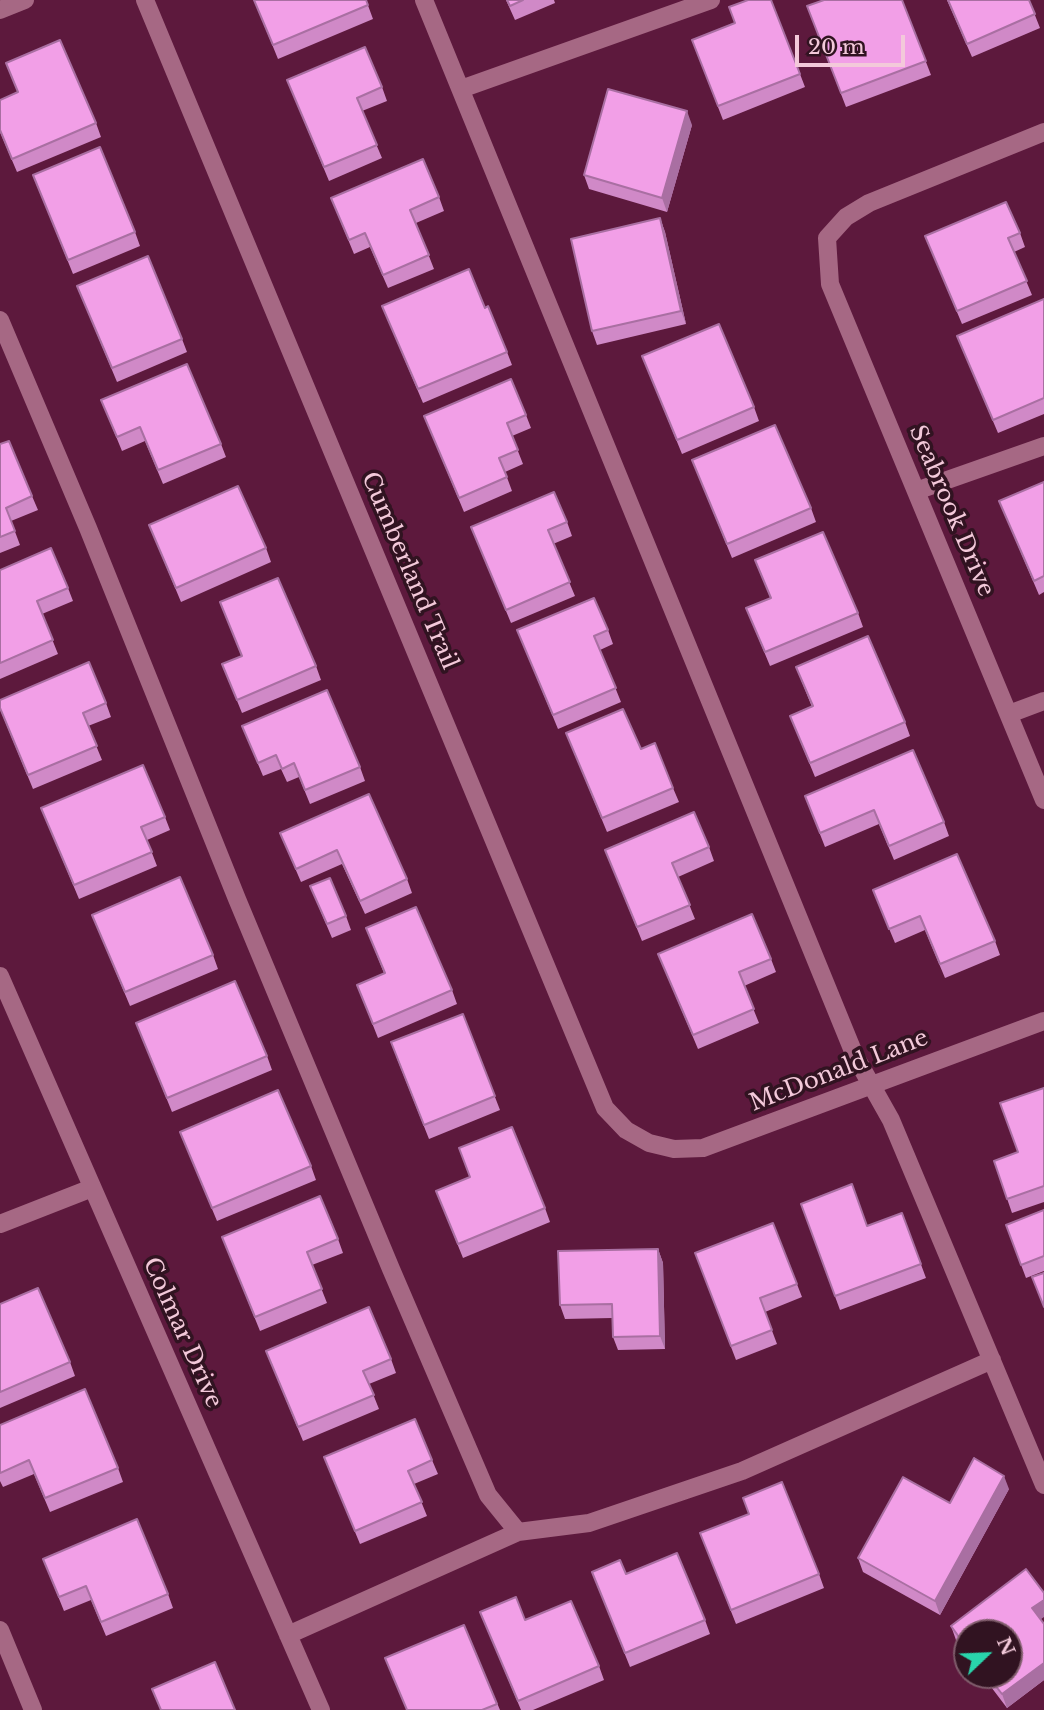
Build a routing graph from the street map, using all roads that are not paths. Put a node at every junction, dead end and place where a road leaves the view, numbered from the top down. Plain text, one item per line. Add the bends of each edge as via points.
1 (25, 0) edge
2 (145, 0) edge
3 (424, 0) edge
4 (711, 0) edge
5 (0, 10) edge
6 (461, 89) junction
7 (1043, 137) edge
8 (0, 320) edge
9 (1044, 446) edge
10 (916, 491) junction
11 (1044, 701) edge
12 (1009, 714) junction
13 (1044, 800) edge
14 (0, 976) edge
15 (1044, 1021) edge
16 (872, 1084) junction
17 (649, 1143) joint
18 (92, 1188) junction
19 (0, 1224) edge
20 (992, 1360) junction
21 (1044, 1485) edge
22 (518, 1532) junction
23 (0, 1630) edge
24 (288, 1635) junction
25 (33, 1710) edge
26 (321, 1710) edge

1 - 5 street
2 - 17 street, Cumberland Trail via 605,1108 626,1130
3 - 6 street
4 - 6 street
6 - 16 street via 855,1056
7 - 10 street, Seabrook Drive via 869,203 846,217 827,237 830,284
8 - 22 street via 407,1306 488,1495
9 - 10 street
10 - 12 street, Seabrook Drive
11 - 12 street
12 - 13 street, Seabrook Drive
14 - 18 street, Colmar Drive
15 - 16 street, McDonald Lane
16 - 17 street, McDonald Lane via 703,1148 674,1149
16 - 20 street
18 - 19 street
18 - 24 street, Colmar Drive
20 - 21 street
20 - 22 street via 742,1471 589,1522
22 - 24 street
23 - 25 street
24 - 26 street, Colmar Drive

